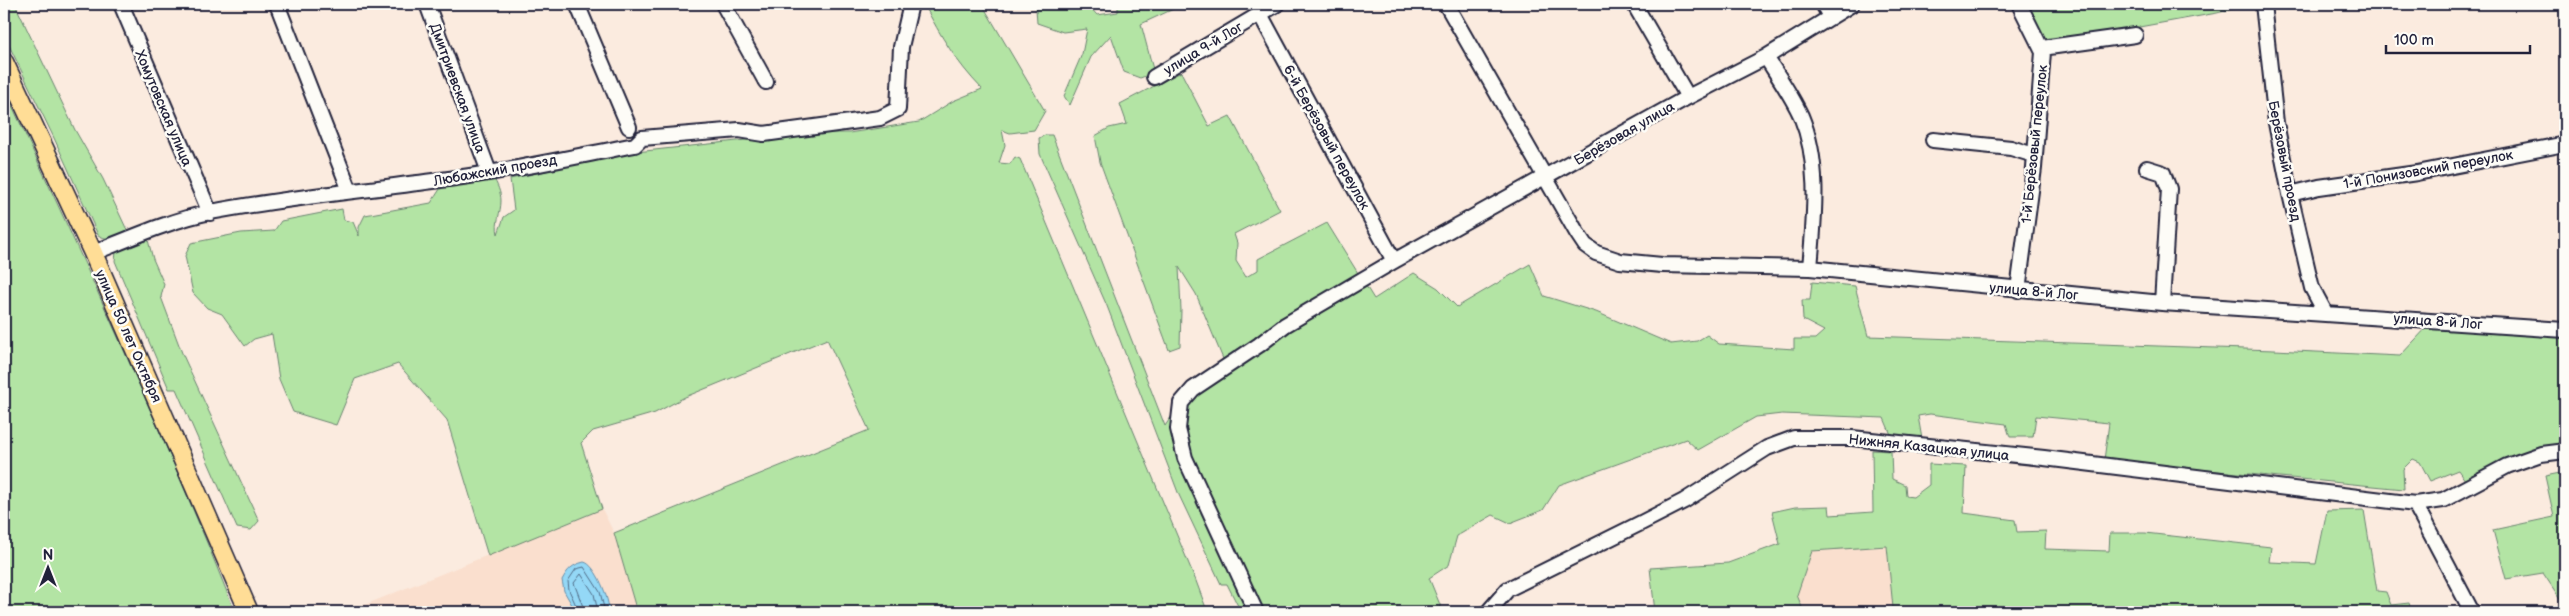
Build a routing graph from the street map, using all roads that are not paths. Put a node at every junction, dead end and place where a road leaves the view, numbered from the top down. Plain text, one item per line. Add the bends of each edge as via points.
1 (121, 4) edge
2 (277, 4) edge
3 (427, 4) edge
4 (577, 4) edge
5 (723, 4) edge
6 (911, 4) edge
7 (1277, 4) edge
8 (1446, 4) edge
9 (1634, 4) edge
10 (1823, 4) edge
11 (1852, 4) edge
12 (2019, 4) edge
13 (2263, 4) edge
14 (1260, 14) junction
15 (1830, 17) junction
16 (2135, 35) dead end
17 (2042, 48) junction
18 (1766, 56) junction
19 (4, 62) edge
20 (1154, 77) dead end
21 (766, 82) dead end
22 (1688, 97) junction
23 (629, 128) dead end
24 (1933, 140) dead end
25 (2565, 144) edge
26 (2034, 155) junction
27 (2147, 168) dead end
28 (489, 172) junction
29 (1544, 179) junction
30 (350, 191) junction
31 (2290, 194) junction
32 (210, 213) junction
33 (92, 253) junction
34 (1394, 261) junction
35 (1810, 268) junction
36 (2018, 290) junction
37 (2162, 303) junction
38 (2326, 314) junction
39 (2565, 330) edge
40 (2565, 451) edge
41 (2415, 504) junction
42 (249, 612) edge
43 (1256, 612) edge
44 (1488, 612) edge
45 (2472, 612) edge

1 - 32 street, Хомутовская улица
2 - 30 street
3 - 28 street, Дмитриевская улица
4 - 23 street
5 - 21 street
6 - 28 street, Любажский проезд via 901,47 898,109 880,118 764,134 739,130 642,138 635,146
7 - 14 street, улица 9-й Лог
8 - 29 street, улица 8-й Лог
9 - 22 street
10 - 15 street
11 - 15 street, Берёзовая улица
12 - 17 street, 1-й Берёзовый переулок
13 - 31 street, Берёзовый проезд via 2273,100
14 - 20 street, улица 9-й Лог
14 - 34 street, 6-й Берёзовый переулок
15 - 18 street, Берёзовая улица
16 - 17 street
17 - 26 street, 1-й Берёзовый переулок
18 - 22 street, Берёзовая улица
18 - 35 street via 1801,116 1810,144 1814,176
19 - 33 main road, улица 50 лет Октября
22 - 29 street, Берёзовая улица
24 - 26 street via 2011,148
25 - 31 street, 1-й Понизовский переулок
26 - 36 street, 1-й Берёзовый переулок
27 - 37 street via 2163,173 2169,189
28 - 30 street, Любажский проезд
29 - 34 street, Берёзовая улица
29 - 35 street, улица 8-й Лог via 1585,245 1596,253 1620,261 1662,265
30 - 32 street, Любажский проезд
31 - 38 street, Берёзовый проезд via 2312,288
32 - 33 street, Любажский проезд
33 - 42 main road, улица 50 лет Октября
34 - 43 street, Берёзовая улица via 1285,325 1193,389 1181,403 1178,429 1185,458
35 - 36 street, улица 8-й Лог
36 - 37 street, улица 8-й Лог
37 - 38 street, улица 8-й Лог
38 - 39 street, улица 8-й Лог
40 - 41 street, Нижняя Казацкая улица via 2541,454 2507,466 2443,500
41 - 44 street, Нижняя Казацкая улица via 2044,458 1852,438 1794,438 1767,448 1684,501 1508,589
41 - 45 street

